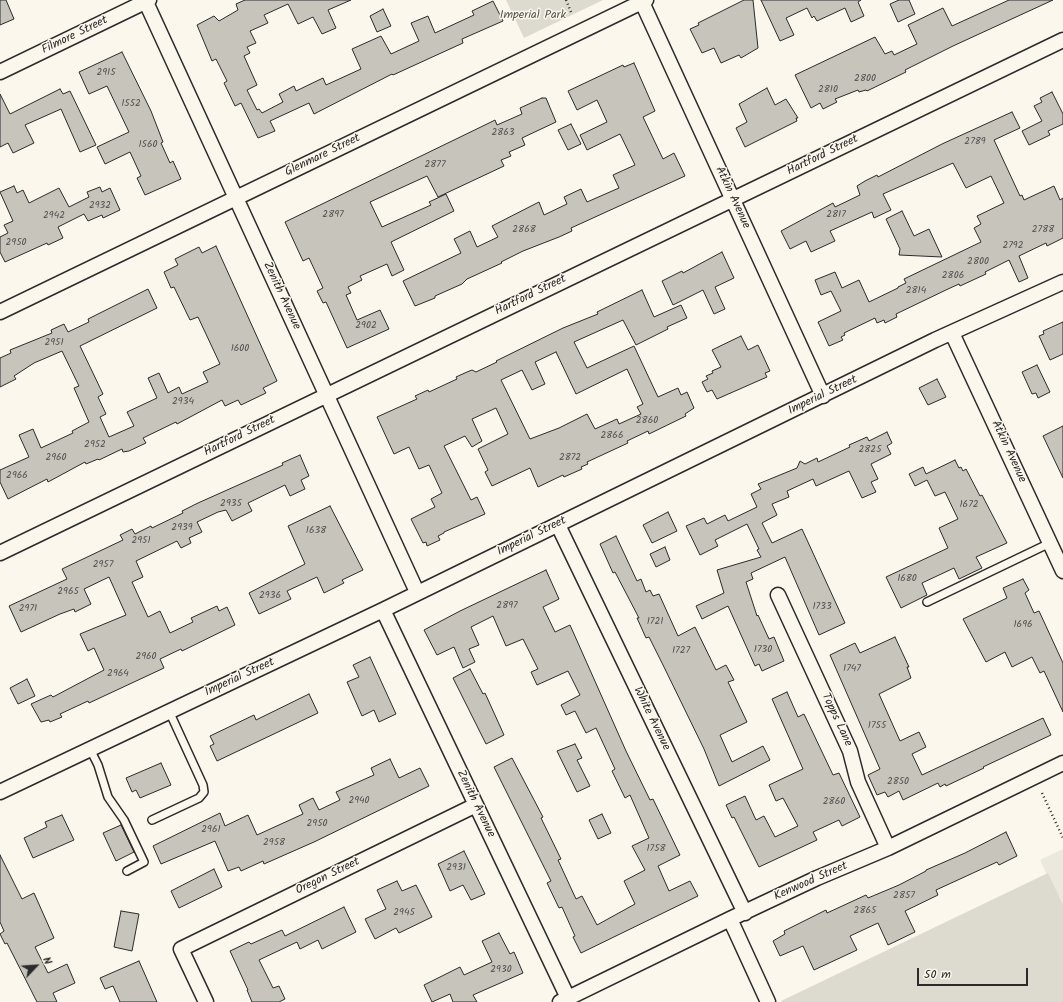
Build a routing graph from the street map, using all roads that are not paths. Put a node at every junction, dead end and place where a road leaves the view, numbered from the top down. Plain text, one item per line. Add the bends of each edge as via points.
1 (146, 1) edge
2 (643, 1) edge
3 (1063, 40) edge
4 (0, 72) edge
5 (236, 198) junction
6 (732, 199) junction
7 (1063, 282) edge
8 (0, 312) edge
9 (952, 333) junction
10 (327, 395) junction
11 (823, 396) junction
12 (558, 524) junction
13 (1050, 543) junction
14 (0, 552) edge
15 (1063, 571) edge
16 (417, 592) junction
17 (778, 595) dead end
18 (928, 602) dead end
19 (383, 610) junction
20 (169, 711) junction
21 (90, 749) junction
22 (1063, 763) edge
23 (0, 792) edge
24 (476, 805) junction
25 (152, 820) dead end
26 (888, 848) junction
27 (127, 871) dead end
28 (744, 913) junction
29 (730, 919) junction
30 (564, 1000) edge
31 (206, 1002) edge
32 (768, 1002) edge

1 - 4 street, Filmore Street
1 - 5 street, Zenith Avenue
2 - 5 street, Glenmare Street
2 - 6 street, Atkin Avenue
3 - 6 street, Hartford Street
5 - 8 street, Glenmare Street
5 - 10 street, Zenith Avenue
6 - 10 street, Hartford Street
6 - 11 street, Atkin Avenue
7 - 9 street, Imperial Street
9 - 11 street, Imperial Street
9 - 13 street, Atkin Avenue
10 - 14 street, Hartford Street
10 - 16 street, Zenith Avenue
11 - 12 street, Imperial Street
12 - 16 street, Imperial Street
12 - 28 street, White Avenue
13 - 15 street, Atkin Avenue
13 - 18 lane
16 - 19 street, Imperial Street
17 - 26 street, Topps Lane via 850,751 858,782
19 - 20 street, Imperial Street
19 - 24 street, Zenith Avenue
20 - 21 street, Imperial Street
20 - 25 lane via 204,792 200,798
21 - 23 street, Imperial Street
21 - 27 lane via 108,797 124,820 144,862
22 - 26 street, Kenwood Street
24 - 30 street, Zenith Avenue
24 - 31 street, Oregon Street via 181,949
26 - 28 street, Kenwood Street via 816,878
28 - 29 street, Kenwood Street
29 - 30 street, Kenwood Street
29 - 32 street

